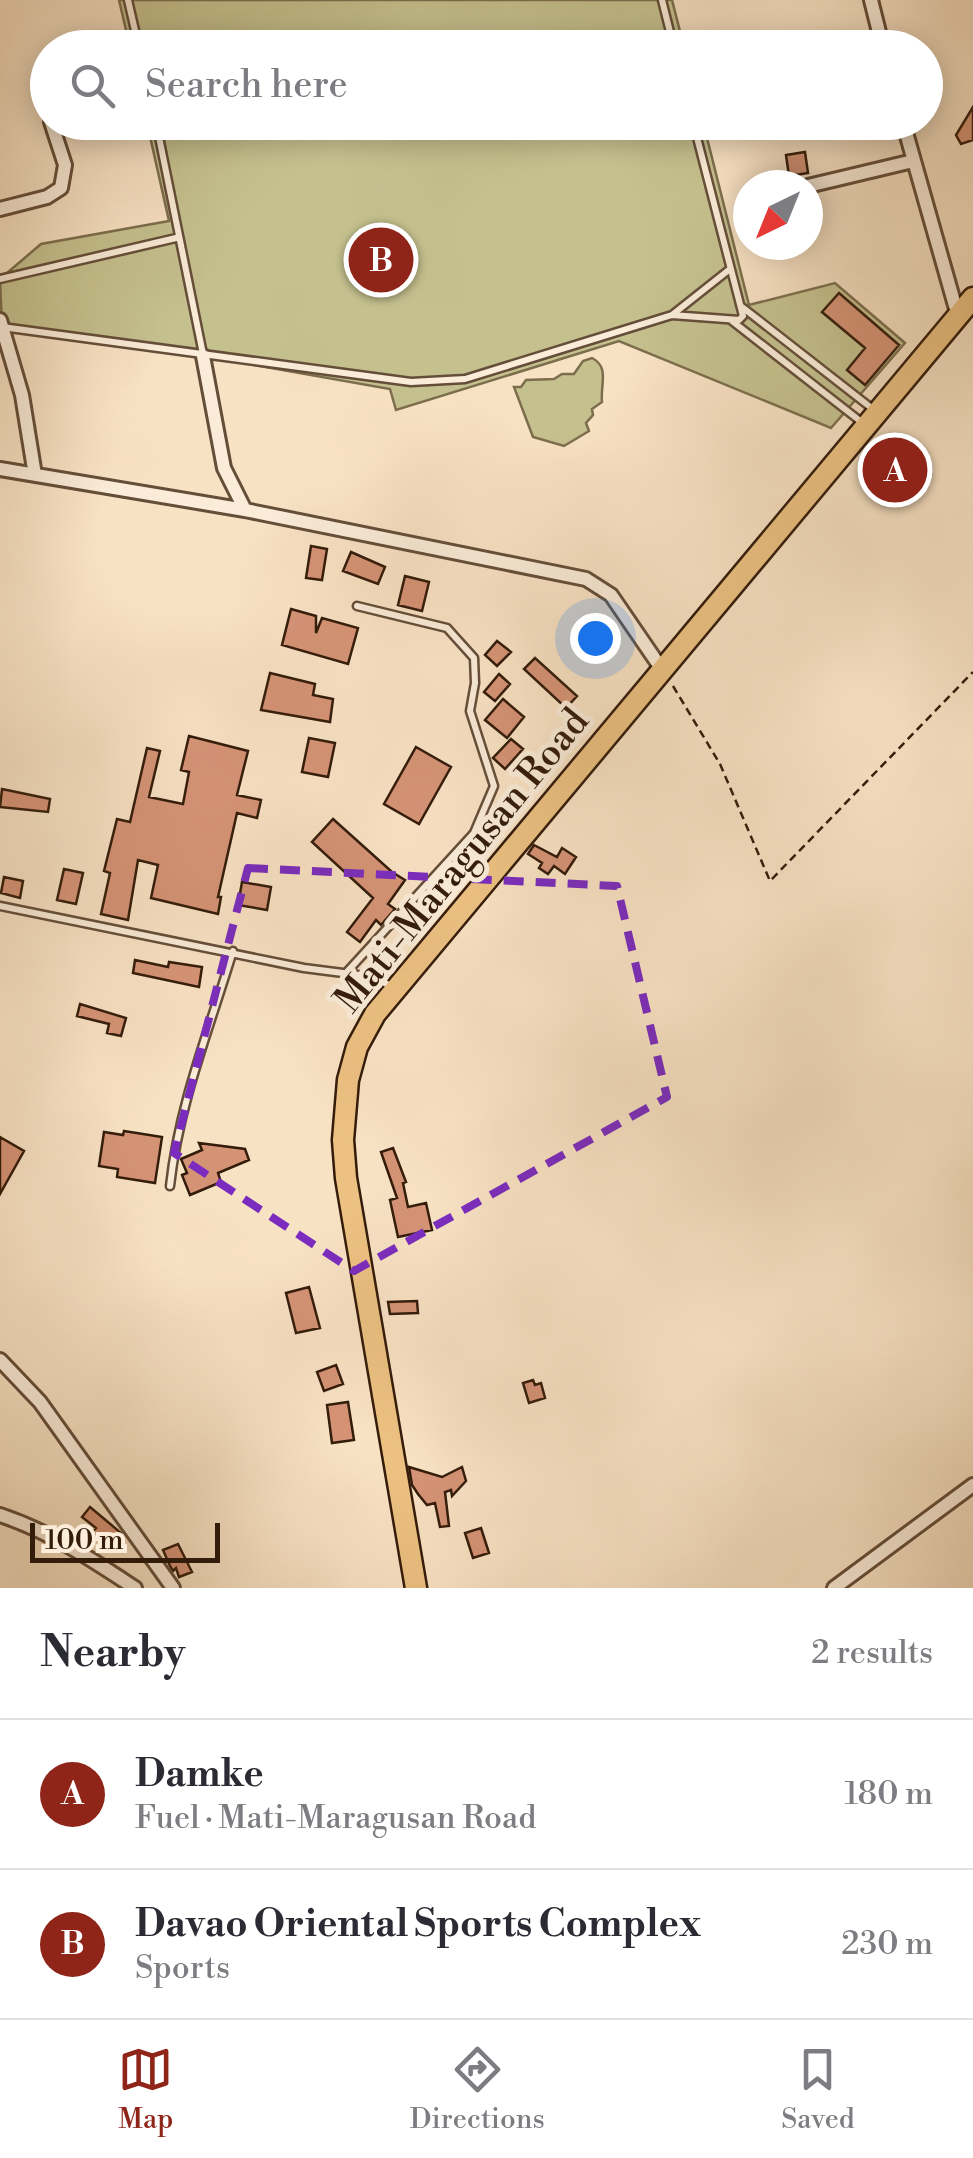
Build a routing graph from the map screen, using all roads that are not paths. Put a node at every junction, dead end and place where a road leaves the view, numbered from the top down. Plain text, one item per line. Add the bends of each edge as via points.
1 (128, 0) edge
2 (662, 0) edge
3 (871, 0) edge
4 (135, 30) edge
5 (670, 30) edge
6 (879, 30) edge
7 (57, 140) edge
8 (159, 140) edge
9 (698, 140) edge
10 (908, 140) edge
11 (913, 161) junction
12 (823, 182) edge
13 (0, 210) edge
14 (176, 238) junction
15 (730, 269) junction
16 (0, 279) edge
17 (973, 298) edge
18 (741, 306) junction
19 (672, 315) junction
20 (958, 316) junction
21 (731, 320) junction
22 (1, 323) edge
23 (203, 356) junction
24 (838, 382) junction
25 (828, 395) junction
26 (870, 418) junction
27 (0, 469) edge
28 (35, 475) junction
29 (245, 510) junction
30 (357, 606) dead end
31 (661, 668) junction
32 (0, 906) edge
33 (233, 952) junction
34 (346, 973) junction
35 (395, 988) junction
36 (170, 1186) dead end
37 (0, 1360) edge
38 (973, 1486) edge
39 (0, 1516) edge
40 (135, 1588) edge
41 (173, 1588) edge
42 (416, 1588) edge
43 (834, 1588) edge

1 - 4 lane
2 - 5 lane
3 - 6 street
7 - 13 street via 65,165 61,188
8 - 14 lane
9 - 15 lane
10 - 11 street
11 - 12 street
11 - 20 street
14 - 16 lane
14 - 23 lane
15 - 18 lane
15 - 19 lane
17 - 20 main road, Mati-Maragusan Road
18 - 21 lane via 743,319
18 - 24 lane
19 - 21 lane
19 - 23 lane via 465,379 411,382
20 - 26 main road, Mati-Maragusan Road
21 - 25 lane
22 - 23 lane
22 - 28 street
23 - 29 street via 224,468
24 - 25 lane
24 - 26 lane
25 - 26 lane
26 - 31 main road, Mati-Maragusan Road
27 - 28 street
28 - 29 street
29 - 31 street via 586,579 611,595
30 - 34 lane via 447,628 474,658 470,711 494,786 474,833
31 - 35 main road, Mati-Maragusan Road
32 - 33 lane
33 - 34 lane
33 - 36 lane via 185,1099
34 - 35 lane
35 - 42 main road, Mati-Maragusan Road via 357,1046 343,1140
37 - 41 street via 40,1402
38 - 43 street
39 - 40 street via 71,1545

